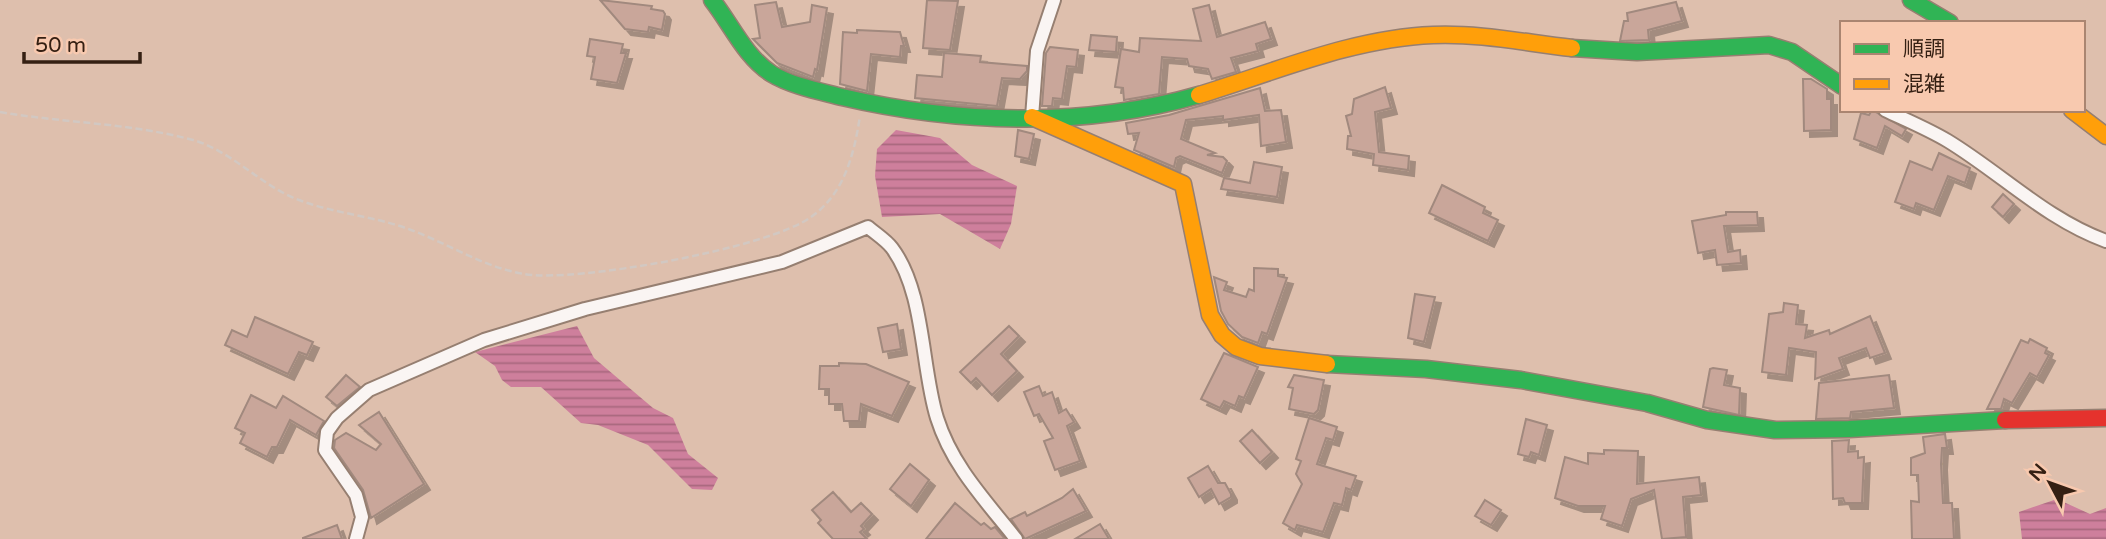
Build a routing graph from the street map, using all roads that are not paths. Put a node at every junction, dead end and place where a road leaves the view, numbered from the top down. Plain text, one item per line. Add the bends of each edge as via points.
1 (712, 0) edge
2 (1054, 0) edge
3 (1911, 0) edge
4 (1947, 21) edge
5 (1840, 85) edge
6 (1889, 112) edge
7 (2075, 112) edge
8 (1032, 117) junction
9 (2106, 136) edge
10 (2106, 241) edge
11 (2106, 418) edge
12 (356, 539) edge
13 (1016, 539) edge

1 - 8 street via 753,59 774,76 862,102 943,114
2 - 8 street via 1037,51
3 - 4 street
5 - 8 street via 1792,52 1769,45 1619,52 1470,37 1411,36 1338,50 1157,106
6 - 10 street via 1947,141 2039,208
7 - 9 street
8 - 11 street via 1183,184 1210,315 1217,331 1240,349 1271,357 1575,387 1758,428 1807,431 1998,419
12 - 13 street via 362,517 356,495 325,450 327,432 337,418 369,390 484,340 585,309 782,262 868,227 891,246 903,266 947,443 965,476

